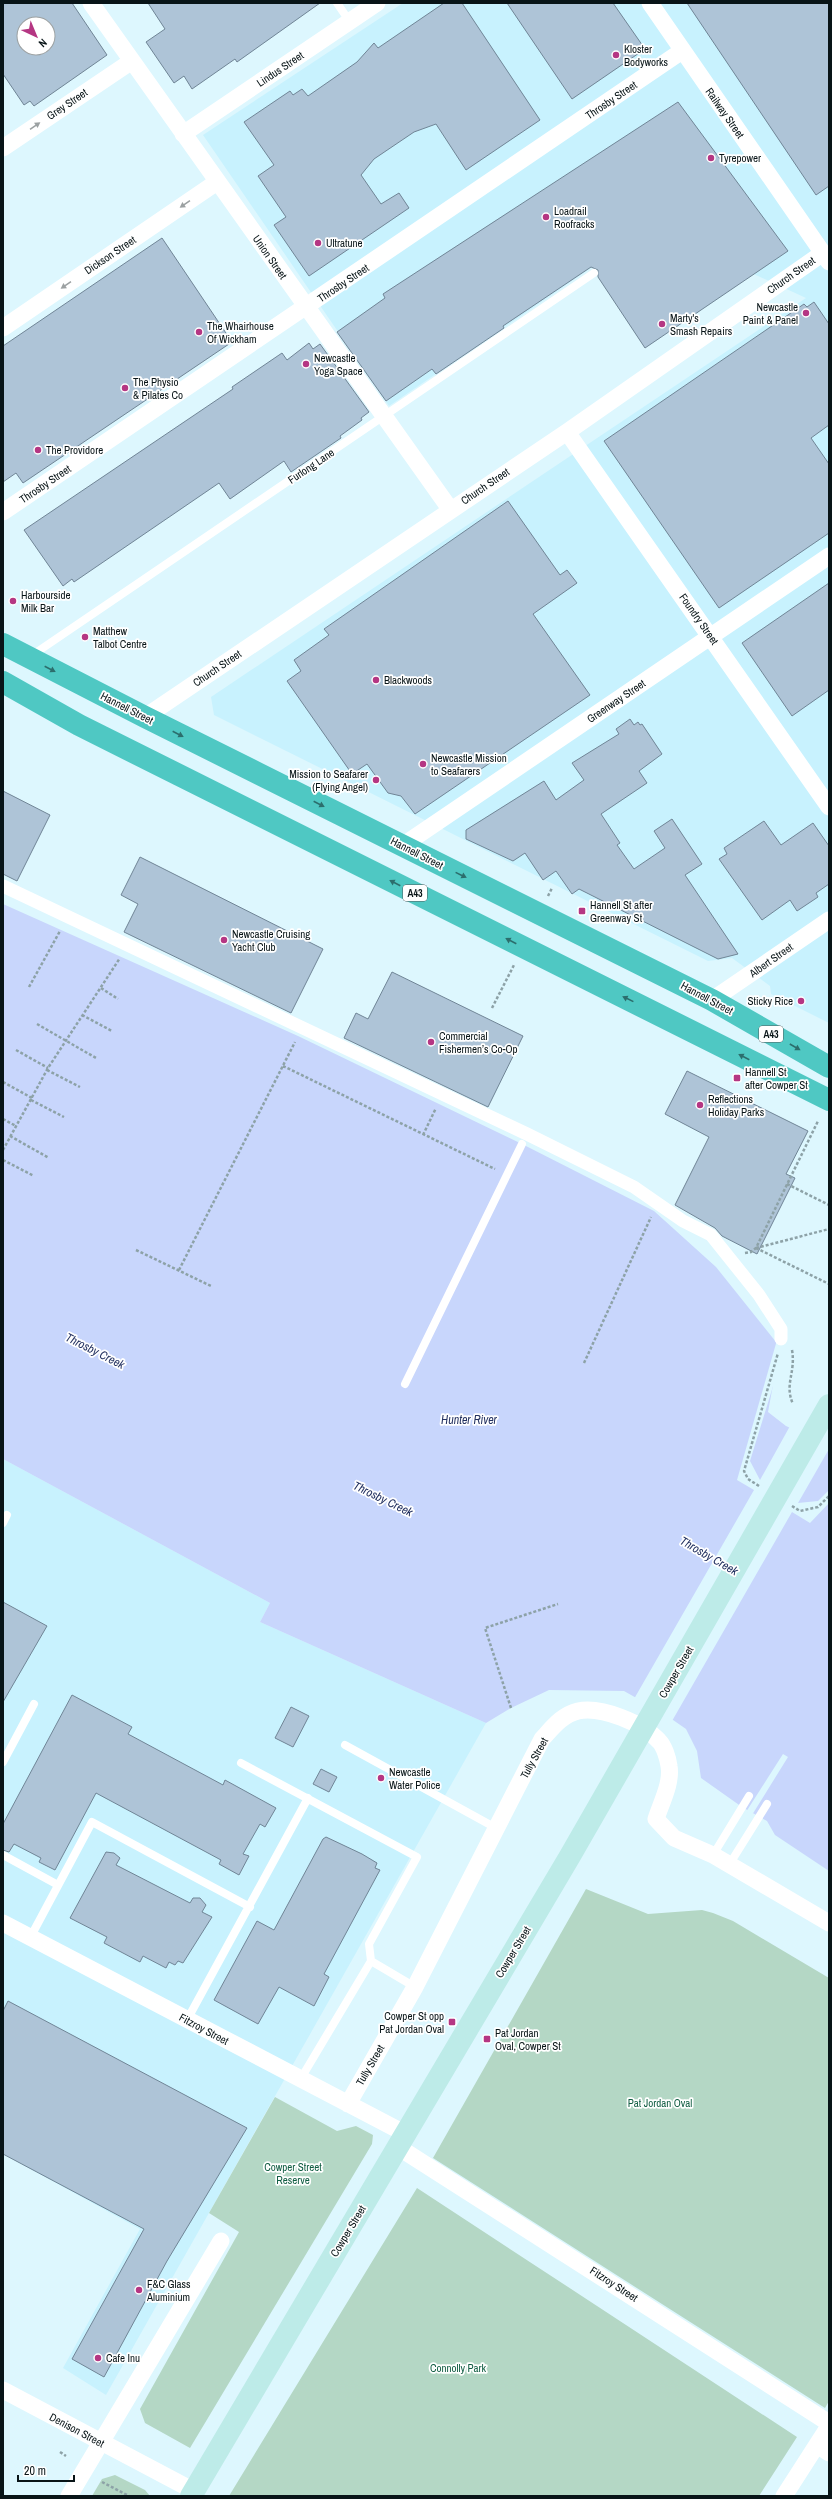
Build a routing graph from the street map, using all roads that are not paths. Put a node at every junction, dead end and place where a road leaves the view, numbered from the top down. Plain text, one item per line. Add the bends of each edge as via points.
1 (91, 3) edge
2 (337, 3) edge
3 (377, 3) edge
4 (650, 3) edge
5 (350, 22) junction
6 (682, 51) junction
7 (132, 61) junction
8 (184, 134) junction
9 (3, 148) edge
10 (217, 182) junction
11 (826, 257) edge
12 (594, 272) dead end
13 (306, 308) junction
14 (3, 328) edge
15 (383, 417) junction
16 (567, 432) junction
17 (450, 509) junction
18 (3, 512) edge
19 (829, 556) edge
20 (711, 636) junction
21 (3, 644) edge
22 (28, 658) junction
23 (3, 682) edge
24 (145, 717) junction
25 (829, 807) edge
26 (402, 846) junction
27 (3, 886) edge
28 (829, 920) edge
29 (712, 1000) junction
30 (829, 1067) edge
31 (829, 1100) edge
32 (522, 1144) dead end
33 (781, 1334) road end
34 (405, 1384) dead end
35 (829, 1404) edge
36 (7, 1515) dead end
37 (3, 1523) edge
38 (34, 1704) dead end
39 (345, 1745) dead end
40 (3, 1762) edge
41 (241, 1763) dead end
42 (749, 1796) dead end
43 (308, 1798) junction
44 (767, 1804) dead end
45 (496, 1828) junction
46 (3, 1855) edge
47 (713, 1855) junction
48 (729, 1865) junction
49 (58, 1885) junction
50 (250, 1907) junction
51 (3, 1923) edge
52 (829, 1923) edge
53 (30, 1938) junction
54 (371, 1961) junction
55 (415, 1987) junction
56 (187, 2020) junction
57 (300, 2080) junction
58 (348, 2104) junction
59 (402, 2140) junction
60 (221, 2241) dead end
61 (3, 2390) edge
62 (829, 2422) edge
63 (829, 2426) edge
64 (101, 2442) junction
65 (823, 2448) edge
66 (193, 2494) edge
67 (69, 2496) edge
68 (784, 2496) edge

1 - 7 street, Union Street
2 - 5 lane
3 - 5 street, Lindus Street
4 - 6 street, Railway Street
5 - 8 street, Lindus Street
6 - 11 street, Railway Street
6 - 13 street, Throsby Street
7 - 8 street, Union Street
9 -> 7 street, Grey Street
8 - 10 street, Union Street
10 - 13 street, Union Street
10 -> 14 street, Dickson Street
11 - 16 street, Church Street
12 - 15 lane, Furlong Lane
13 - 15 street, Union Street
13 - 18 street, Throsby Street
15 - 17 street, Union Street
15 - 22 lane, Furlong Lane
16 - 17 street, Church Street
16 - 20 street, Foundry Street
17 - 24 street, Church Street
19 - 20 street, Greenway Street
20 - 25 street, Foundry Street
20 - 26 street, Greenway Street
21 - 22 highway, Hannell Street / A43
22 -> 24 highway, Hannell Street / A43
31 -> 23 highway, A43 via 86,729
24 -> 26 highway, Hannell Street / A43
26 -> 29 highway, Hannell Street / A43
27 - 33 street via 520,1130 634,1187 683,1221 711,1235 759,1296
28 - 29 street, Albert Street
29 -> 30 highway, Hannell Street / A43
32 - 34 lane
35 - 59 main road, Cowper Street via 570,1856
36 - 37 lane
38 - 40 lane
39 - 45 lane
41 - 43 lane
42 - 47 lane
43 - 50 lane
43 - 54 lane via 417,1857 369,1944
44 - 48 lane
45 - 47 street, Tully Street via 542,1739 561,1719 577,1711 595,1710 613,1714 660,1741 669,1767 668,1782 656,1819 674,1838
45 - 55 street, Tully Street
46 - 49 lane
47 - 48 street, Tully Street
48 - 52 street, Tully Street
49 - 50 lane via 92,1822
49 - 53 lane
50 - 56 lane
51 - 53 street, Fitzroy Street
53 - 56 street, Fitzroy Street
54 - 55 lane
54 - 57 lane
55 - 58 street, Tully Street
56 - 57 street, Fitzroy Street
57 - 58 street, Fitzroy Street
58 - 59 street, Fitzroy Street
59 - 62 street, Fitzroy Street
59 - 66 main road, Cowper Street
60 - 64 street
61 - 64 street, Denison Street
63 - 65 street
64 - 66 street, Denison Street
64 - 67 street
65 - 68 street

